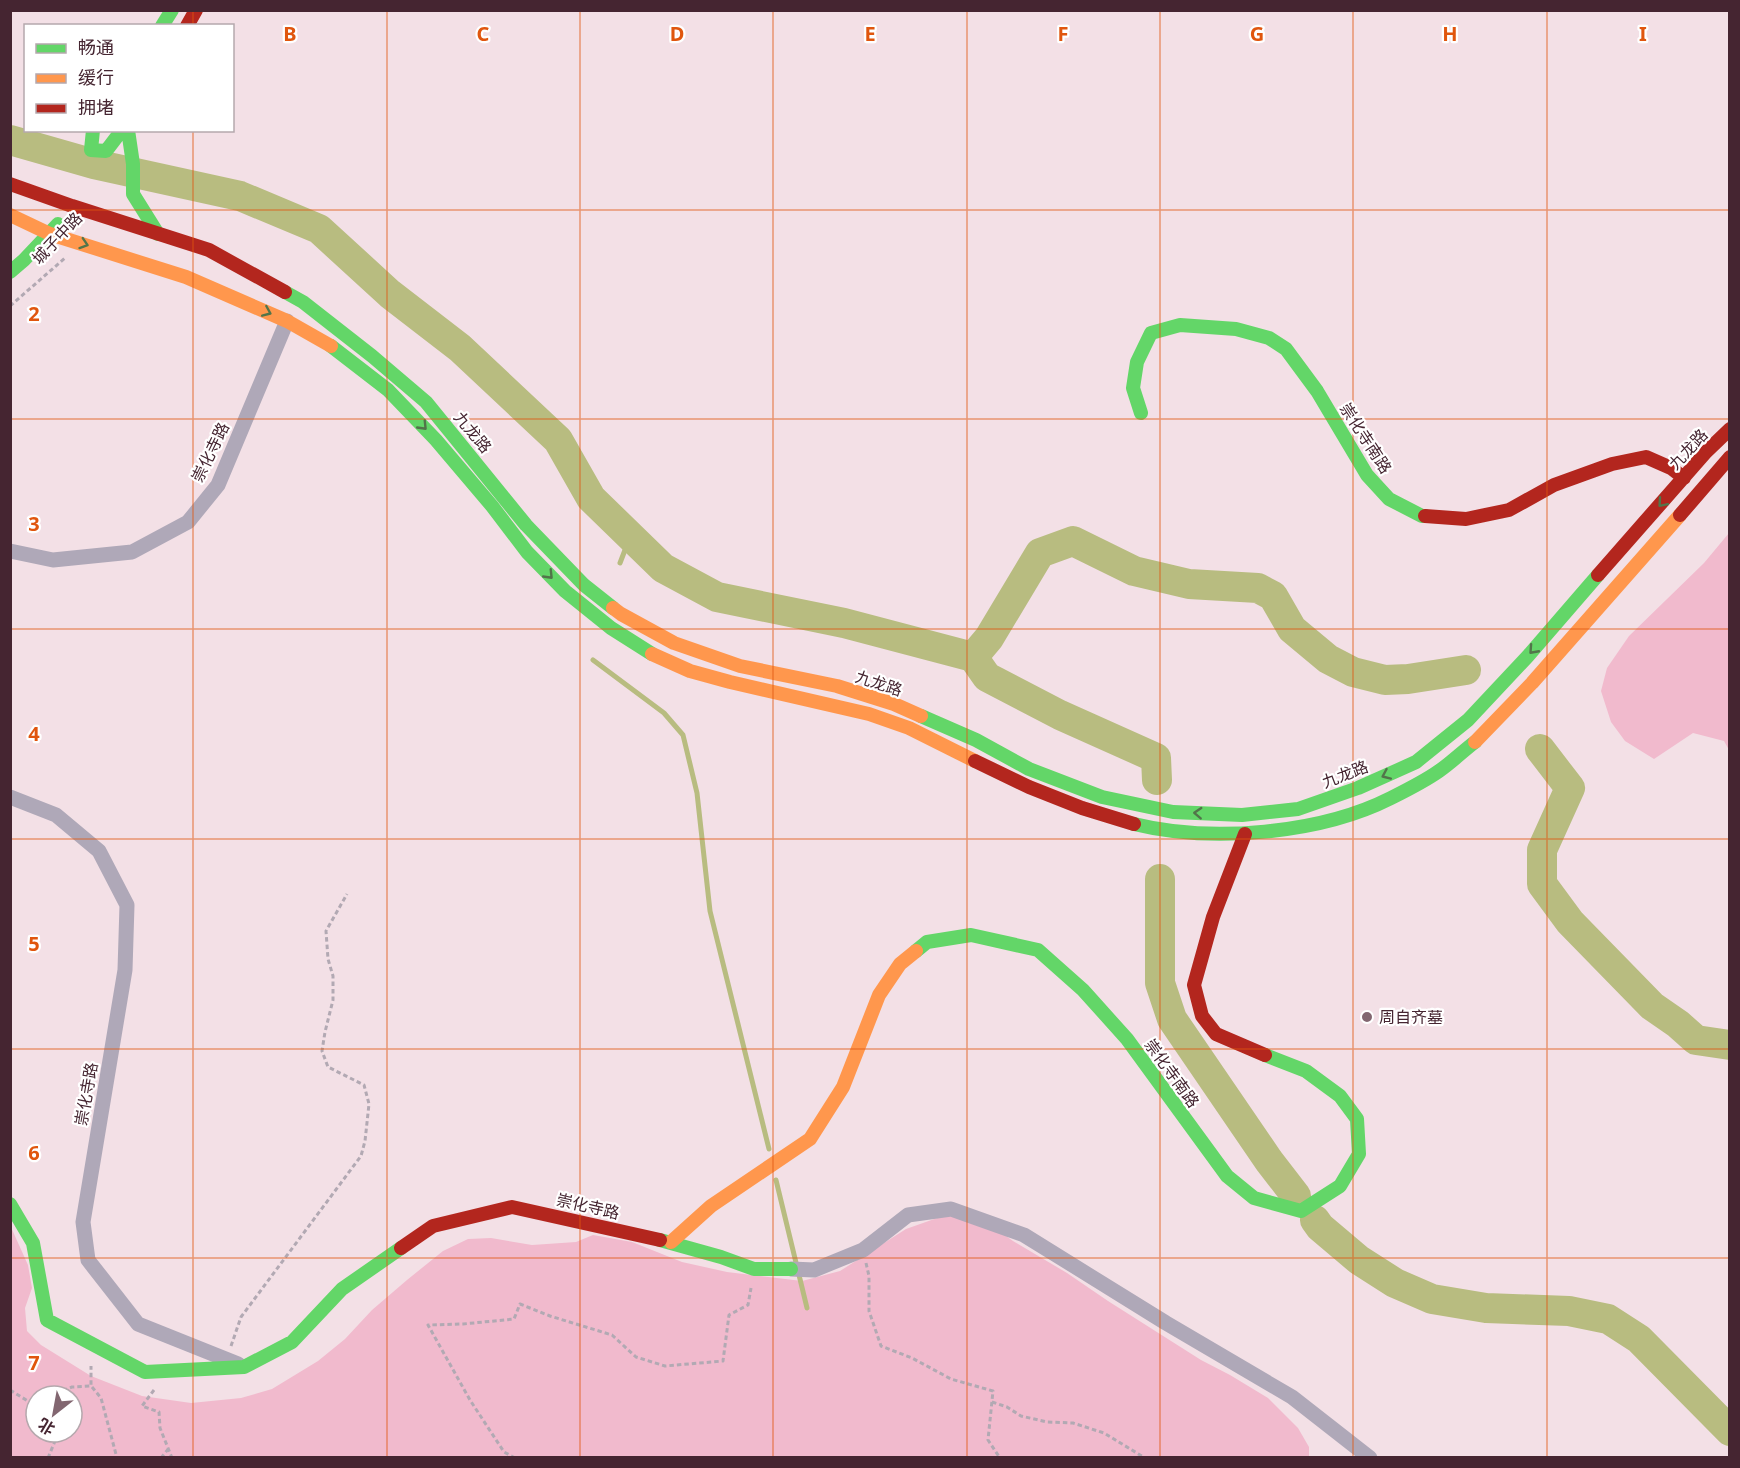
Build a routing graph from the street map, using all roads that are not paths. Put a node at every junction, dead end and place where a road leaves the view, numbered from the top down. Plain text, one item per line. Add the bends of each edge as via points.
1 (172, 10) edge
2 (196, 10) edge
3 (163, 24) edge
4 (188, 24) edge
5 (93, 132) edge
6 (120, 132) edge
7 (128, 132) edge
8 (10, 184) edge
9 (72, 206) junction
10 (36, 210) junction
11 (10, 215) edge
12 (10, 234) edge
13 (51, 234) junction
14 (158, 234) junction
15 (10, 272) edge
16 (287, 321) junction
17 (1141, 413) dead end
18 (1730, 429) edge
19 (1730, 457) edge
20 (1684, 478) junction
21 (10, 551) edge
22 (10, 797) edge
23 (1245, 834) junction
24 (10, 1204) edge
25 (671, 1242) junction
26 (798, 1269) joint
27 (244, 1367) junction
28 (1370, 1458) edge

1 - 3 main road
2 - 4 main road
5 - 6 main road via 91,150 106,151
7 - 14 main road via 133,194
8 - 10 main road, 九龙路
9 - 10 main road, 九龙路
9 - 13 main road, 城子中路
9 - 14 main road, 九龙路
10 - 11 main road, 九龙路
10 - 12 main road
10 - 13 main road, 九龙路
13 - 15 main road, 城子中路
13 -> 16 main road, 九龙路 via 186,277
20 -> 14 main road, 九龙路 via 1468,720 1416,762 1298,809 1242,815 1173,812 1102,797 1029,769 976,740 894,704 837,686 740,666 674,643 621,614 584,585 526,525 426,402 372,356 303,302 209,250
16 - 21 street, 崇化寺路 via 218,485 188,522 132,552 53,560
16 -> 23 main road, 九龙路 via 335,348 388,390 565,591 650,653 730,682 879,717 1029,787 1137,825
17 - 20 main road, 崇化寺南路 via 1133,388 1137,362 1151,333 1180,325 1236,329 1269,338 1286,349 1317,391 1367,475 1389,499 1422,516 1466,519 1509,510 1554,486 1612,464 1646,457
18 - 20 main road, 九龙路
19 - 23 main road, 九龙路 via 1533,683 1481,737 1439,771 1390,799 1343,817
22 - 27 street, 崇化寺路 via 56,815 99,851 127,905 125,970 83,1222 88,1260 138,1324
23 - 25 main road, 崇化寺南路 via 1213,917 1194,985 1202,1016 1216,1034 1306,1071 1340,1096 1357,1119 1359,1154 1340,1186 1301,1211 1254,1198 1227,1176 1127,1039 1083,990 1038,950 971,935 927,942 900,964 879,995 843,1087 810,1138 711,1206
24 - 27 main road, 崇化寺路 via 33,1243 47,1320 145,1372
25 - 26 main road, 崇化寺路 via 754,1269
25 - 27 main road, 崇化寺路 via 512,1207 433,1226 342,1289 292,1342
26 - 28 street via 814,1270 863,1250 908,1215 951,1209 1024,1234 1292,1397

